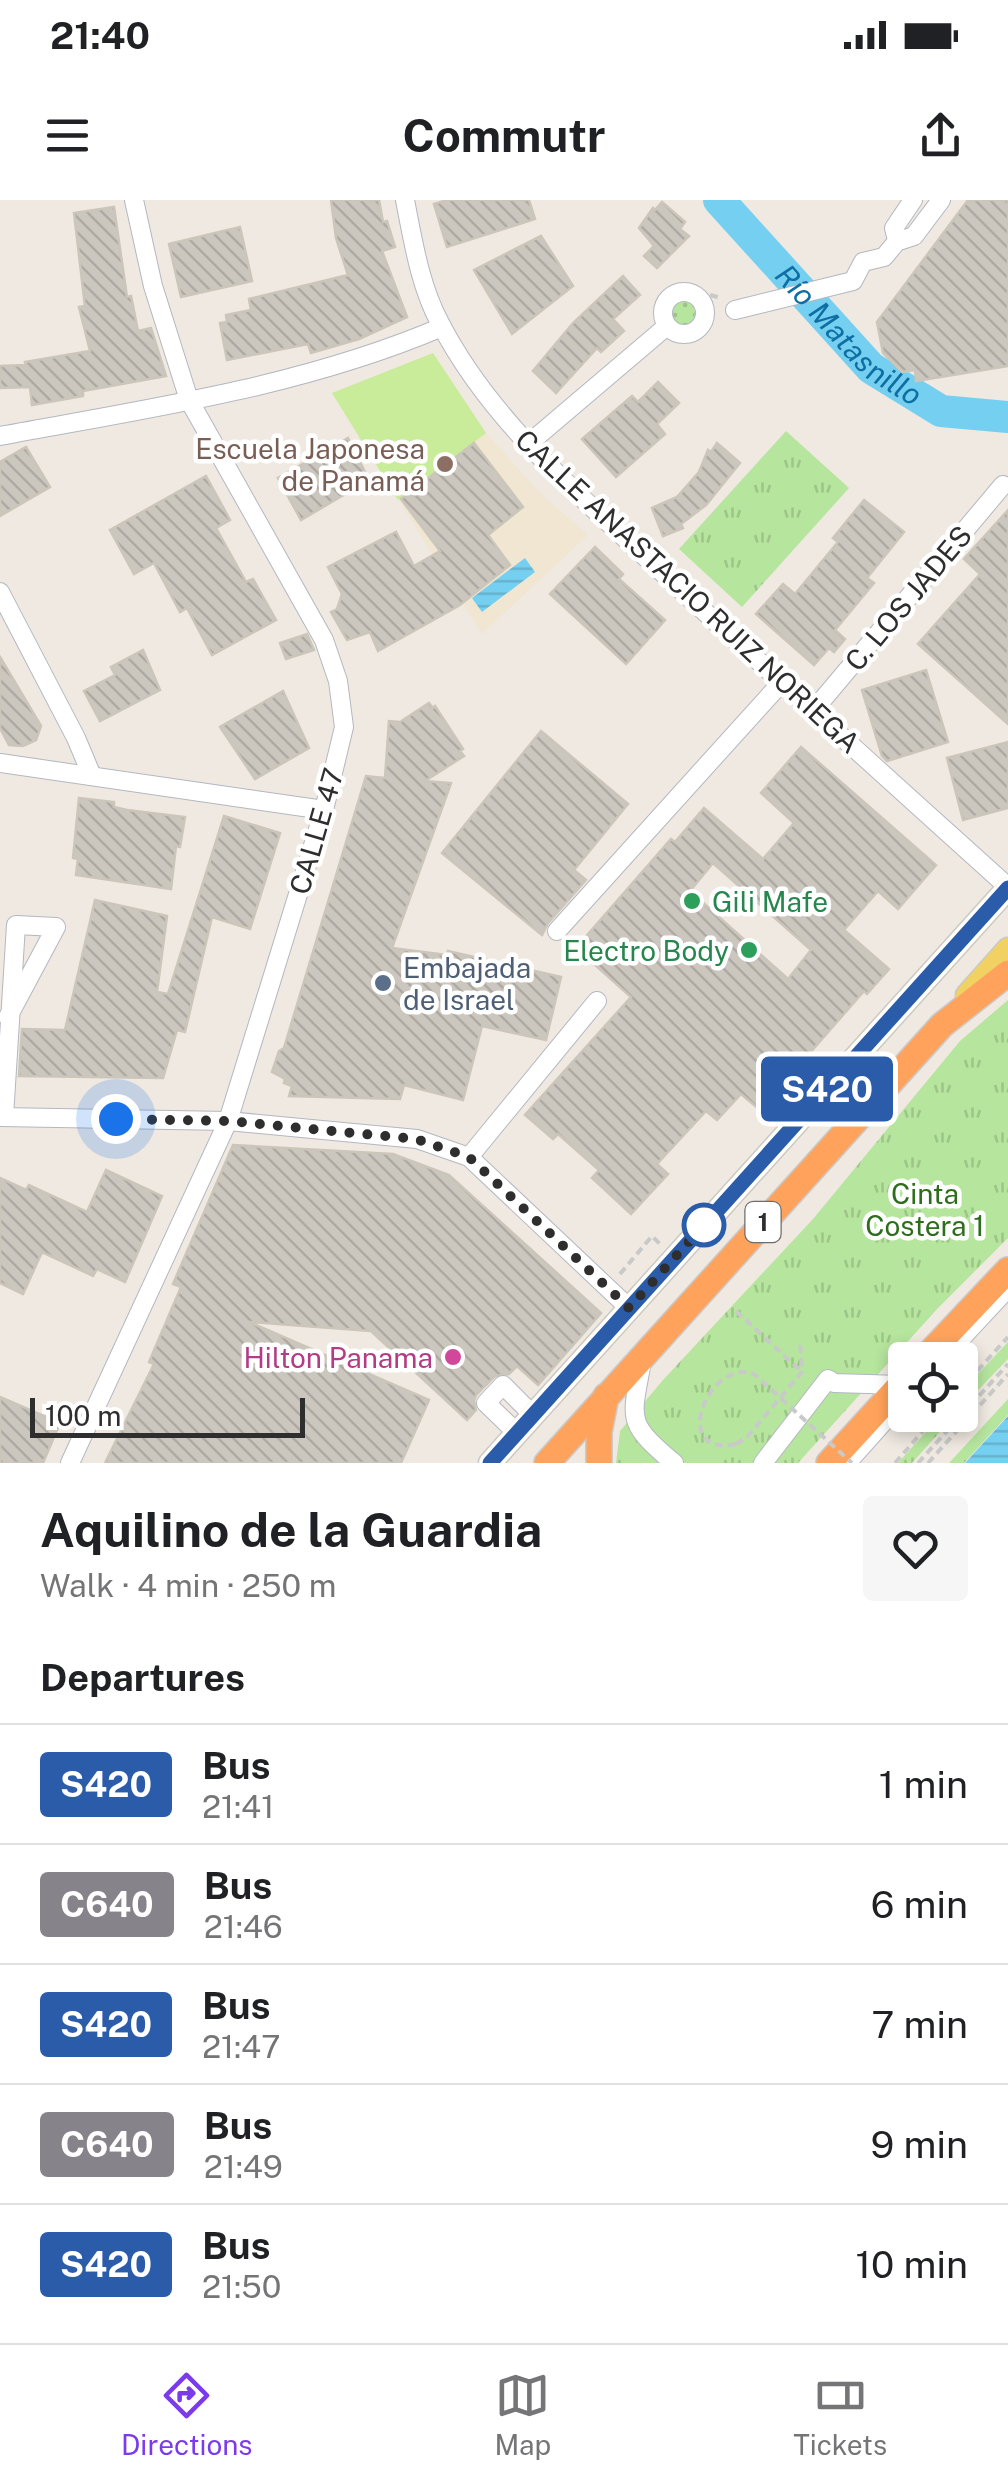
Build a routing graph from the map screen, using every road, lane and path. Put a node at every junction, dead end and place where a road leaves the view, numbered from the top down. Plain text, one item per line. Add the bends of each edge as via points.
1 (134, 200) edge
2 (405, 200) edge
3 (913, 200) edge
4 (941, 200) edge
5 (899, 238) junction
6 (719, 304) junction
7 (442, 326) junction
8 (667, 326) junction
9 (189, 400) junction
10 (0, 436) edge
11 (527, 445) junction
12 (1003, 485) dead end
13 (0, 592) edge
14 (781, 682) junction
15 (813, 711) junction
16 (0, 763) edge
17 (92, 776) junction
18 (324, 810) junction
19 (1008, 887) edge
20 (557, 931) dead end
21 (1008, 949) edge
22 (1008, 973) edge
23 (598, 1001) dead end
24 (8, 1016) junction
25 (942, 1024) junction
26 (2, 1117) edge
27 (228, 1121) junction
28 (469, 1157) junction
29 (675, 1257) junction
30 (1008, 1270) edge
31 (607, 1288) junction
32 (1008, 1288) edge
33 (629, 1308) junction
34 (736, 1311) dead end
35 (1008, 1337) edge
36 (800, 1341) dead end
37 (941, 1342) edge
38 (958, 1342) edge
39 (643, 1355) junction
40 (1008, 1364) edge
41 (978, 1370) edge
42 (802, 1372) junction
43 (1008, 1374) edge
44 (888, 1387) edge
45 (821, 1388) junction
46 (606, 1396) junction
47 (888, 1403) edge
48 (888, 1409) edge
49 (533, 1414) junction
50 (584, 1420) junction
51 (517, 1432) junction
52 (923, 1432) edge
53 (70, 1463) edge
54 (490, 1463) edge
55 (525, 1463) edge
56 (548, 1463) edge
57 (599, 1463) edge
58 (674, 1463) edge
59 (764, 1463) edge
60 (829, 1463) edge
61 (850, 1463) edge
62 (895, 1463) edge
63 (918, 1463) edge
64 (928, 1463) edge

1 - 9 street, CALLE 47
2 - 7 street, CALLE ANASTACIO RUIZ NORIEGA
3 - 5 street via 895,224
4 - 5 street via 912,239
5 - 6 street via 884,257 862,262 848,283
6 - 8 street via 696,331 678,334
6 - 8 street via 675,294 664,308
7 - 9 street via 320,372
7 - 11 street, CALLE ANASTACIO RUIZ NORIEGA
8 - 11 street
9 - 10 street
9 - 18 street, CALLE 47 via 324,640 338,681 344,727
11 - 14 street, CALLE ANASTACIO RUIZ NORIEGA
12 - 15 street, C. LOS JADES
13 - 17 street
14 - 15 street, CALLE ANASTACIO RUIZ NORIEGA
14 - 20 street
15 - 19 street, CALLE ANASTACIO RUIZ NORIEGA
16 - 17 street
17 - 18 street
18 - 27 street, CALLE 47
19 - 29 main road
21 - 25 main road, 1
22 - 25 highway
23 - 28 street
24 - 24 street via 16,925 56,927 32,972
24 - 26 street
25 - 39 highway, 1
26 - 27 street
27 - 28 street via 416,1139
27 - 53 street, CALLE 47
28 - 31 street
29 - 31 path via 652,1236
29 - 33 main road
30 - 37 highway
31 - 33 street
32 - 38 street
33 - 49 main road
34 - 42 path
35 - 41 path
36 - 42 path
39 - 46 highway, 1
39 - 58 street via 633,1417 643,1438
40 - 63 path
42 - 45 path
42 - 61 path, bridge via 747,1437 736,1444 709,1440 701,1431 702,1405 728,1374 740,1370 754,1374
43 - 64 path
44 - 45 street via 828,1379
45 - 59 street
46 - 50 highway, 1
46 - 57 highway
47 - 60 highway
48 - 61 street
49 - 51 main road
49 - 51 street via 503,1385 486,1403
50 - 55 highway
50 - 56 highway
51 - 54 main road
52 - 62 path

